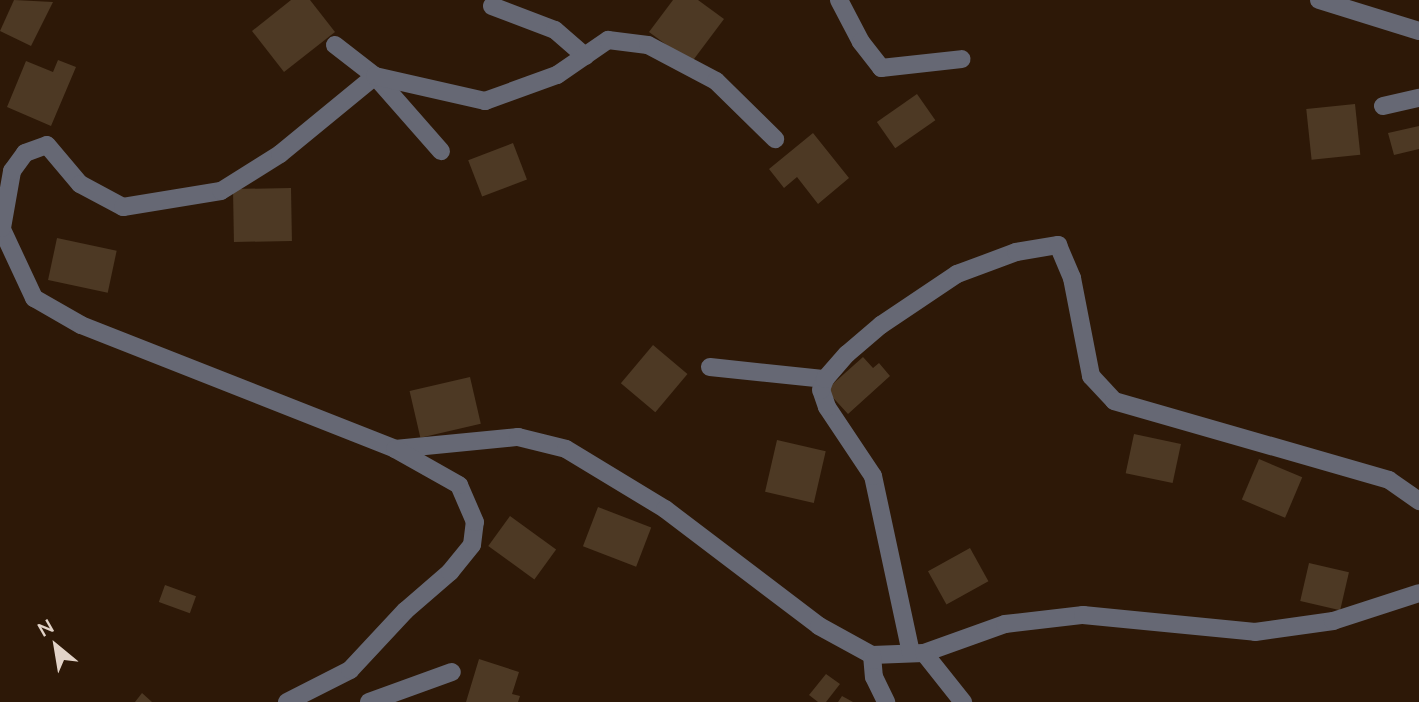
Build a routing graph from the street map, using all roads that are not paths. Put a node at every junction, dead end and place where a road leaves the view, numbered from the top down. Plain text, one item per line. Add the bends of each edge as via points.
1 (839, 0) edge
2 (1319, 0) edge
3 (492, 5) dead end
4 (1419, 31) edge
5 (335, 45) dead end
6 (585, 56) junction
7 (962, 60) dead end
8 (375, 76) junction
9 (1419, 97) edge
10 (1383, 106) dead end
11 (775, 139) dead end
12 (441, 150) dead end
13 (1, 227) edge
14 (710, 367) dead end
15 (825, 379) junction
16 (395, 449) junction
17 (1419, 501) edge
18 (1419, 593) edge
19 (917, 653) junction
20 (872, 655) junction
21 (452, 672) dead end
22 (287, 702) edge
23 (369, 702) edge
24 (886, 702) edge
25 (963, 702) edge

1 - 7 street via 881,68
2 - 4 street
3 - 6 street via 555,30
5 - 8 street
6 - 8 street via 557,75 485,101
6 - 11 street via 608,40 648,45 716,81
8 - 12 street
8 - 13 street via 280,154 221,191 123,207 80,184 47,145 25,153 12,171
9 - 10 street
13 - 16 street via 34,298 81,325
14 - 15 street
15 - 17 street via 881,325 957,274 1016,252 1058,245 1072,278 1091,376 1114,401 1389,480
15 - 19 street via 821,390 827,407 873,476
16 - 20 street via 518,438 566,449 665,509 819,626
16 - 22 street via 459,485 475,522 472,545 351,670
18 - 19 street via 1333,621 1255,632 1083,615 1005,625
19 - 20 street
19 - 25 street
20 - 24 street via 874,677
21 - 23 street

